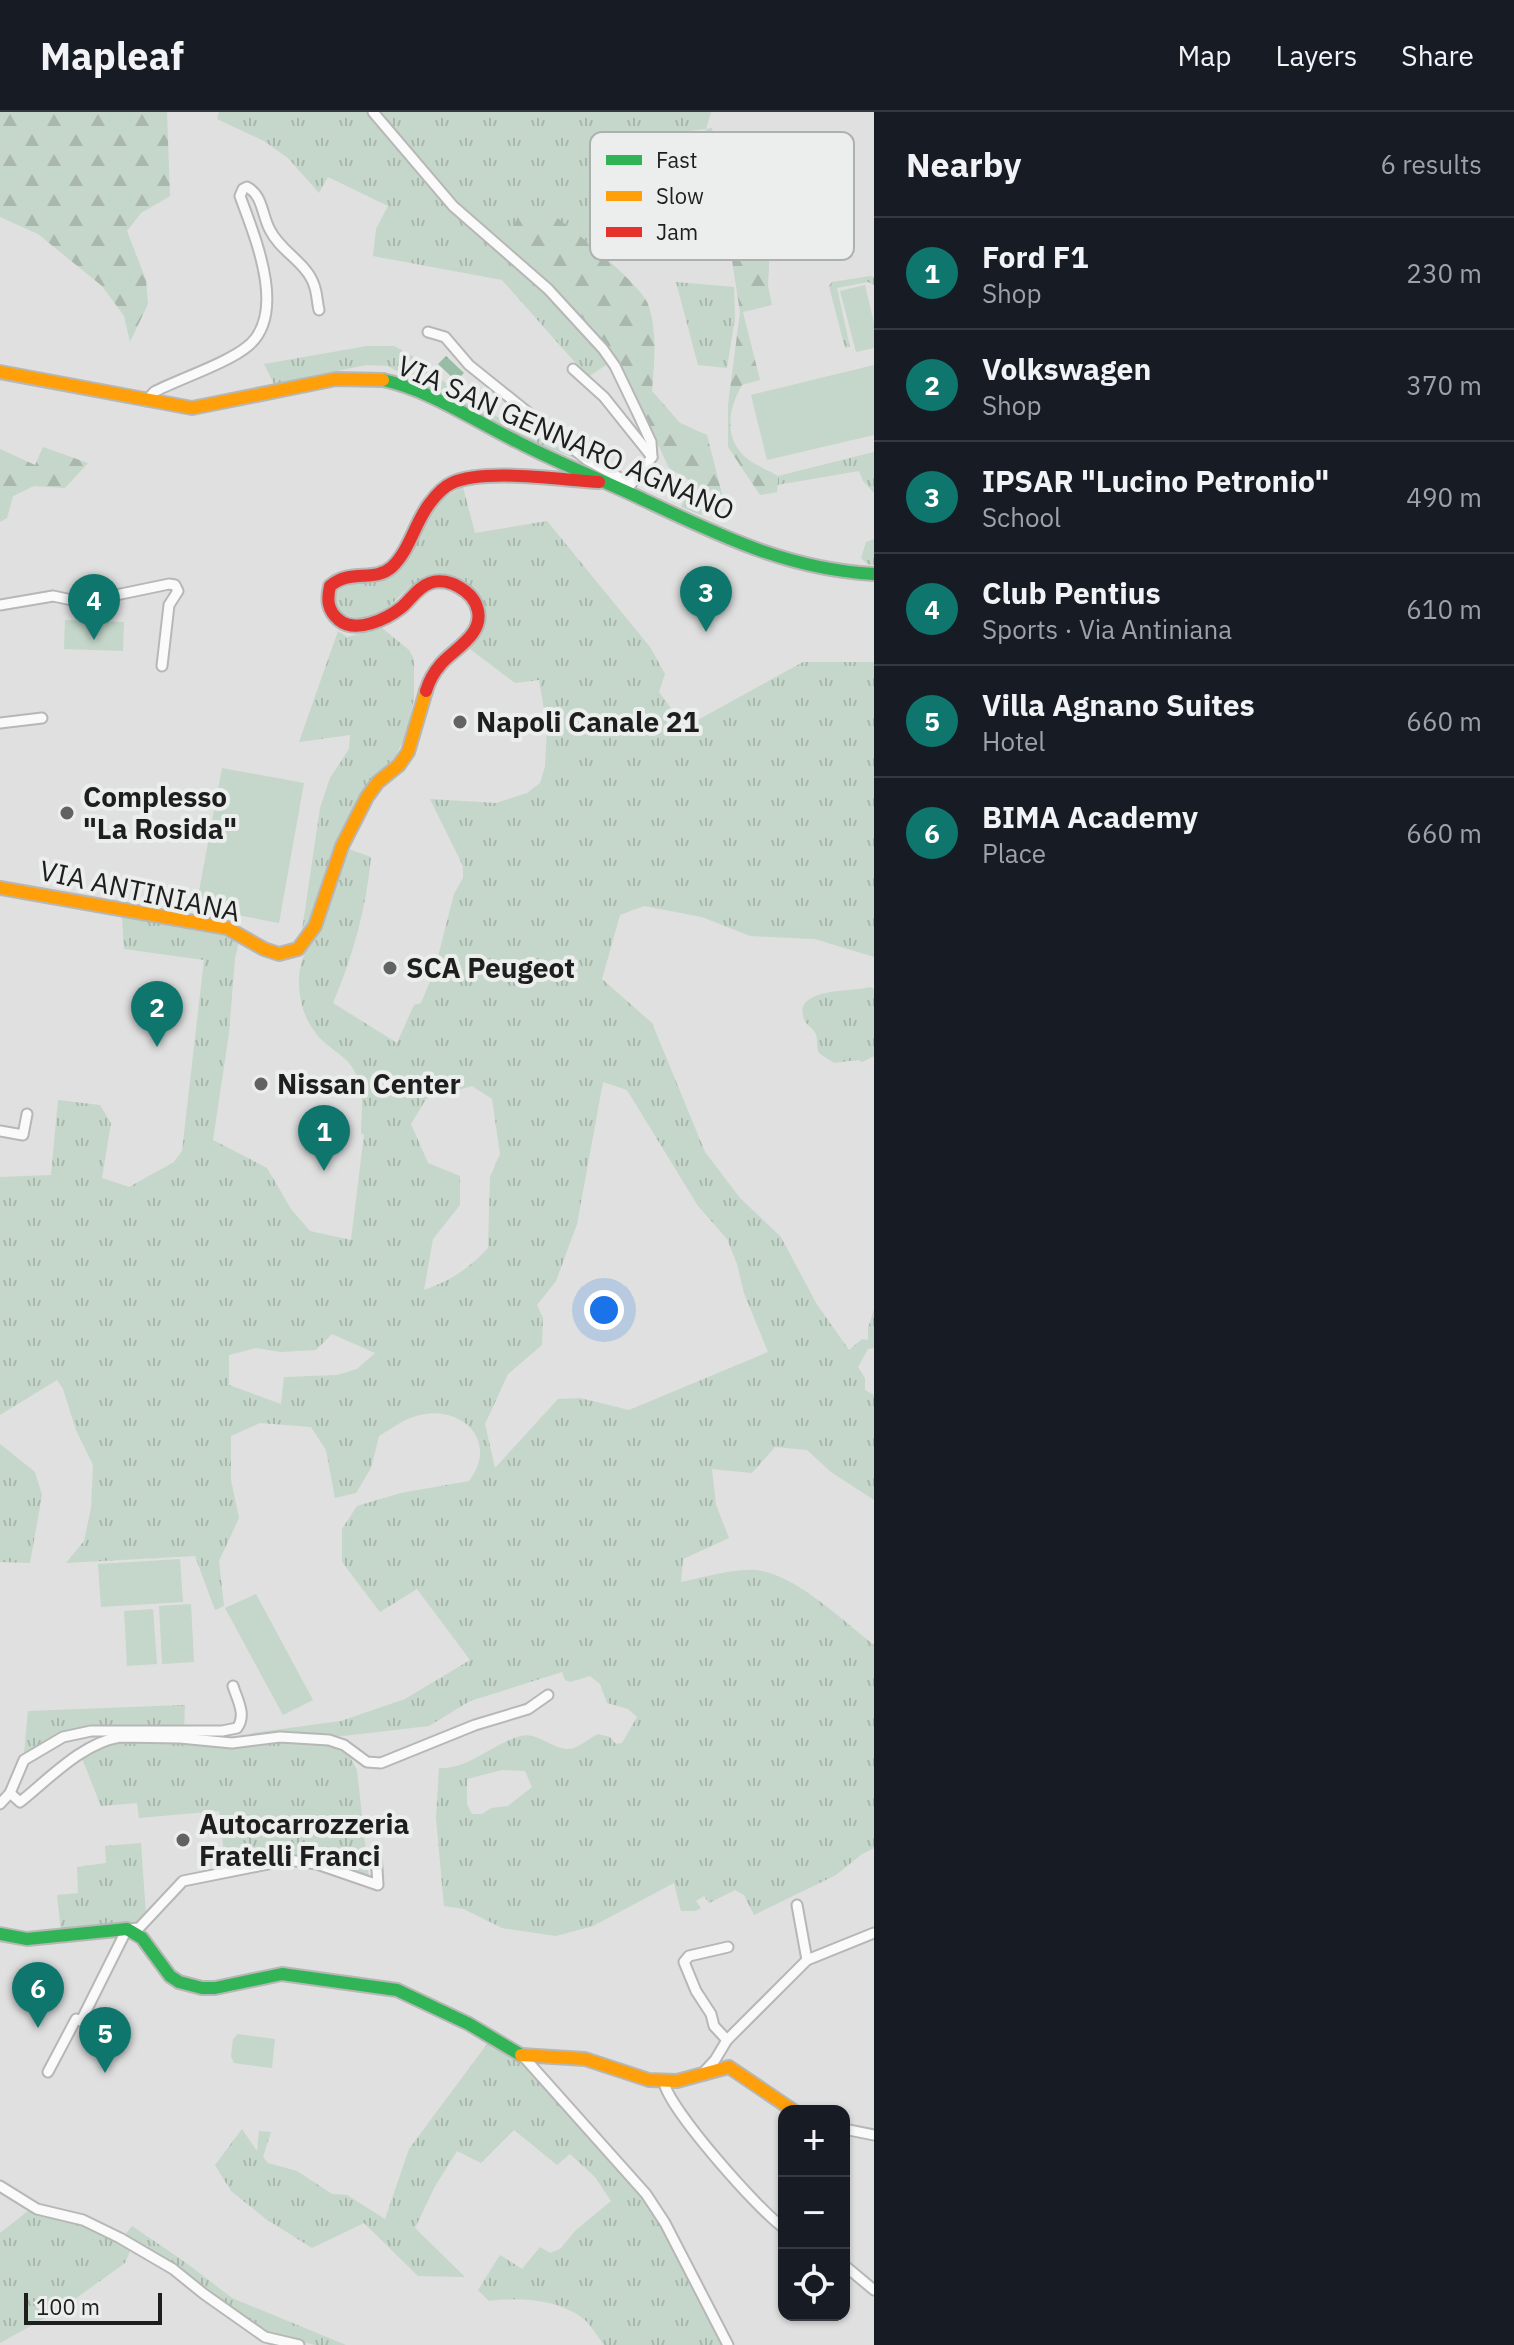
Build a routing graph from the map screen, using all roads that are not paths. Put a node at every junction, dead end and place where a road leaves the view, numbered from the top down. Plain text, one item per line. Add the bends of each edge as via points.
1 (373, 112) edge
2 (319, 310) dead end
3 (428, 332) dead end
4 (573, 369) dead end
5 (0, 372) edge
6 (146, 401) junction
7 (652, 457) junction
8 (606, 482) junction
9 (628, 488) junction
10 (874, 574) edge
11 (0, 605) edge
12 (162, 666) dead end
13 (42, 718) dead end
14 (0, 723) edge
15 (0, 888) edge
16 (27, 1114) dead end
17 (0, 1131) edge
18 (233, 1686) dead end
19 (548, 1695) dead end
20 (10, 1793) junction
21 (0, 1804) edge
22 (376, 1854) dead end
23 (797, 1905) dead end
24 (127, 1929) junction
25 (874, 1933) edge
26 (0, 1934) edge
27 (728, 1947) dead end
28 (807, 1960) junction
29 (727, 2040) junction
30 (522, 2055) junction
31 (48, 2072) dead end
32 (703, 2073) junction
33 (664, 2082) junction
34 (785, 2105) edge
35 (850, 2130) edge
36 (874, 2135) edge
37 (0, 2186) edge
38 (778, 2223) edge
39 (850, 2270) edge
40 (874, 2290) edge
41 (299, 2345) edge
42 (728, 2345) edge

1 - 7 street via 453,206 548,289 603,349 651,442
2 - 6 street via 309,275 270,230 257,195 243,189 240,196 262,259 264,319 250,345 154,392
3 - 9 street via 445,337 469,365
4 - 7 street via 604,397
5 - 6 street, VIA SAN GENNARO AGNANO
6 - 8 street, VIA SAN GENNARO AGNANO via 219,406 325,380 386,381 423,393
7 - 9 street
8 - 9 street, VIA SAN GENNARO AGNANO
8 - 15 street, VIA ANTINIANA via 458,481 417,518 390,569 344,575 330,586 332,612 348,624 374,622 438,581 465,591 479,617 469,638 429,681 407,754 377,782 360,811 340,850 315,926 298,949 284,955 230,929
9 - 10 street, VIA SAN GENNARO AGNANO via 767,554 815,568
11 - 12 street via 53,596 92,600 175,585
13 - 14 street
16 - 17 street via 23,1135
18 - 20 street via 242,1713 237,1728 72,1734 24,1760
19 - 20 street via 528,1709 381,1763 367,1762 329,1740 280,1737 232,1743 120,1737 82,1753 20,1802
20 - 21 street
22 - 24 street via 378,1885 288,1860 183,1881 139,1928
23 - 28 street
24 - 26 street via 27,1939
24 - 30 street via 142,1938 170,1976 190,1986 215,1988 282,1974 397,1990
24 - 31 street via 81,2021 76,2019
25 - 28 street
27 - 29 street via 689,1956 684,1962 714,2026
28 - 29 street
29 - 32 street
30 - 33 street via 585,2059
30 - 42 street via 646,2194
32 - 33 street
32 - 34 street via 729,2067
33 - 38 street via 672,2103 755,2205
35 - 36 street
37 - 41 street via 37,2209 83,2220 120,2238 173,2269 265,2337
39 - 40 street

